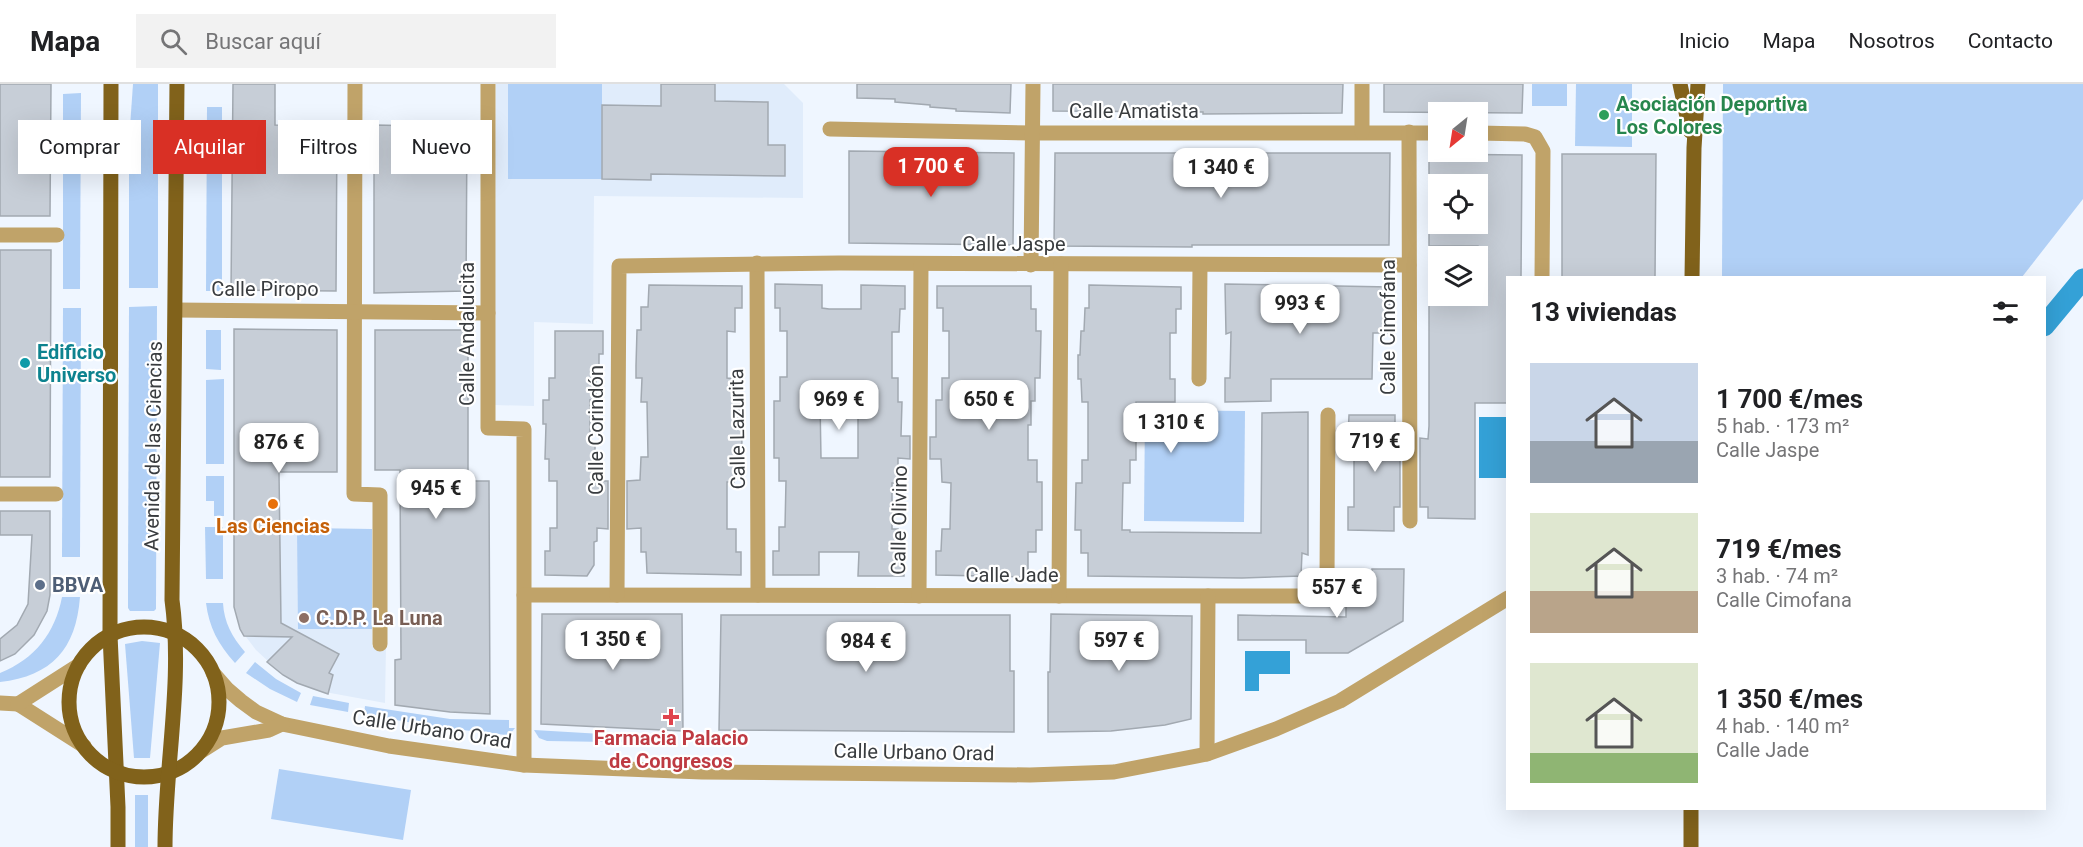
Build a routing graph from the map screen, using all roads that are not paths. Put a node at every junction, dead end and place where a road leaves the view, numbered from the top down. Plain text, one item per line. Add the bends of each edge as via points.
1 (111, 84) edge
2 (177, 84) edge
3 (355, 84) edge
4 (488, 84) edge
5 (1033, 84) edge
6 (1362, 84) edge
7 (1680, 84) edge
8 (1698, 84) edge
9 (830, 129) dead end
10 (1362, 132) junction
11 (1409, 132) junction
12 (1032, 133) junction
13 (1428, 133) edge
14 (1488, 133) edge
15 (1694, 148) junction
16 (0, 235) edge
17 (57, 235) dead end
18 (757, 263) junction
19 (1061, 264) junction
20 (921, 265) junction
21 (1031, 265) junction
22 (1200, 265) junction
23 (619, 266) joint
24 (1409, 266) junction
25 (1542, 276) edge
26 (1692, 276) edge
27 (176, 310) junction
28 (354, 311) junction
29 (488, 313) junction
30 (1199, 379) dead end
31 (1328, 415) dead end
32 (0, 494) edge
33 (56, 494) dead end
34 (1410, 521) dead end
35 (524, 595) junction
36 (617, 595) junction
37 (758, 595) junction
38 (919, 596) junction
39 (1059, 596) junction
40 (1208, 596) junction
41 (1506, 599) edge
42 (177, 634) junction
43 (110, 635) junction
44 (380, 644) dead end
45 (78, 665) junction
46 (213, 673) junction
47 (0, 703) edge
48 (18, 704) junction
49 (282, 724) junction
50 (84, 746) junction
51 (200, 752) junction
52 (1208, 754) junction
53 (524, 765) junction
54 (116, 771) junction
55 (168, 773) junction
56 (1691, 810) edge
57 (118, 847) edge
58 (165, 847) edge
59 (1690, 847) edge

1 - 43 main road, Avenida de las Ciencias
2 - 27 main road, Avenida de las Ciencias
3 - 28 street
4 - 29 street, Calle Andalucita
5 - 12 street
6 - 10 street
7 - 15 main road
8 - 15 main road
9 - 12 street, Calle Amatista
10 - 11 street, Calle Amatista
10 - 12 street, Calle Amatista
11 - 13 street, Calle Amatista
11 - 24 street, Calle Cimofana
12 - 21 street
14 - 25 street via 1536,137 1543,151
15 - 26 main road
16 - 17 street
18 - 20 street, Calle Jaspe
18 - 23 street, Calle Jaspe
18 - 37 street, Calle Lazurita
19 - 21 street, Calle Jaspe
19 - 22 street, Calle Jaspe
19 - 39 street
20 - 21 street, Calle Jaspe
20 - 38 street, Calle Olivino
22 - 24 street, Calle Jaspe
22 - 30 street
23 - 36 street, Calle Corindón
24 - 34 street, Calle Cimofana
27 - 28 street, Calle Piropo
27 - 42 main road, Avenida de las Ciencias via 172,600
28 - 29 street, Calle Piropo
28 - 44 street via 354,495 380,495
29 - 35 street, Calle Andalucita via 488,428 524,429
31 - 40 street, Calle Jade via 1327,579 1322,590 1311,596
32 - 33 street
35 - 36 street, Calle Jade
35 - 53 street, Calle Andalucita
36 - 37 street, Calle Jade
37 - 38 street, Calle Jade
38 - 39 street, Calle Jade
39 - 40 street, Calle Jade
40 - 52 street
41 - 52 street, Calle Urbano Orad via 1340,701
42 - 43 main road via 144,627
42 - 46 main road via 201,653
42 - 55 main road, Avenida de las Ciencias
43 - 45 main road via 92,647
43 - 54 main road, Avenida de las Ciencias
45 - 48 street
45 - 50 main road via 69,706
46 - 49 street via 241,700
46 - 51 main road via 218,714
47 - 48 street
48 - 50 street
49 - 51 street via 222,738
49 - 53 street, Calle Urbano Orad via 389,746
50 - 54 main road
51 - 55 main road
52 - 53 street, Calle Urbano Orad via 1114,772 1030,775 702,772
54 - 55 main road via 142,776
54 - 57 main road, Avenida de las Ciencias
55 - 58 main road, Avenida de las Ciencias
56 - 59 main road

